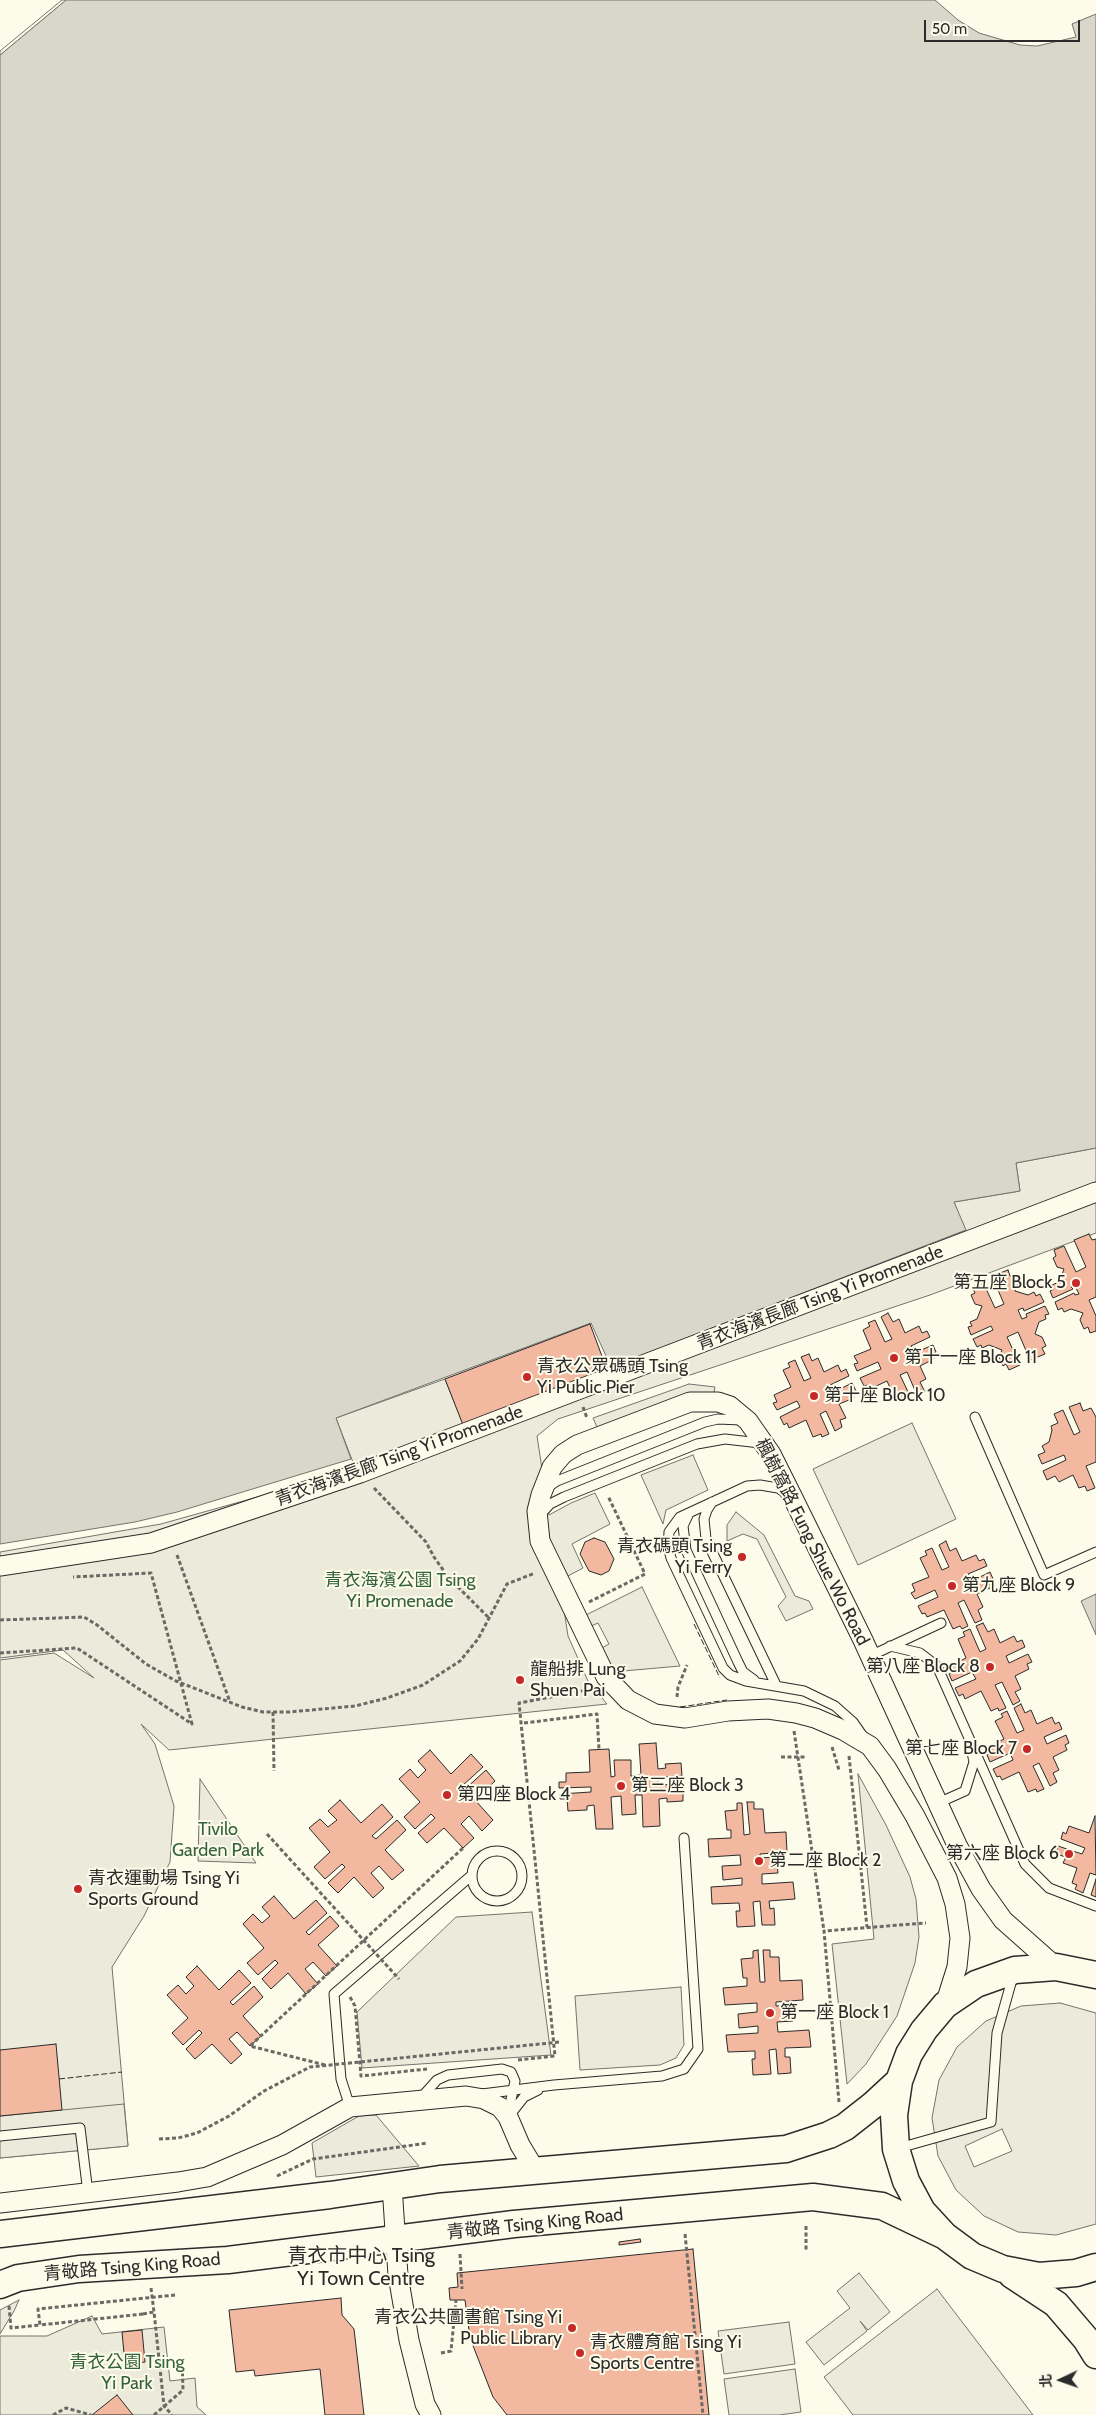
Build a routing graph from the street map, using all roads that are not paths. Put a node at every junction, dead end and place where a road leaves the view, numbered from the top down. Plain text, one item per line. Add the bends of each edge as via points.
1 (1096, 1192) edge
2 (975, 1417) dead end
3 (748, 1421) junction
4 (764, 1444) junction
5 (541, 1495) junction
6 (792, 1496) junction
7 (713, 1502) junction
8 (689, 1513) junction
9 (538, 1527) junction
10 (1096, 1552) edge
11 (0, 1566) edge
12 (941, 1623) dead end
13 (890, 1646) junction
14 (870, 1656) junction
15 (761, 1682) junction
16 (776, 1685) junction
17 (967, 1732) junction
18 (870, 1746) junction
19 (938, 1803) junction
20 (684, 1838) dead end
21 (472, 1876) junction
22 (1096, 1906) edge
23 (1056, 1967) junction
24 (1015, 1970) junction
25 (1096, 1975) edge
26 (945, 2005) junction
27 (899, 2081) junction
28 (547, 2086) junction
29 (514, 2090) junction
30 (466, 2096) junction
31 (420, 2100) junction
32 (350, 2107) junction
33 (508, 2117) junction
34 (0, 2136) edge
35 (896, 2149) junction
36 (539, 2170) junction
37 (392, 2186) junction
38 (88, 2193) junction
39 (0, 2203) edge
40 (0, 2234) edge
41 (945, 2236) junction
42 (395, 2239) junction
43 (1096, 2267) edge
44 (1003, 2269) junction
45 (7, 2285) edge
46 (1096, 2355) edge
47 (431, 2415) edge

1 - 11 street, 青衣海濱長廊 Tsing Yi Promenade via 360,1473 151,1543
2 - 10 lane via 1044,1575
3 - 4 street, 楓樹窩路 Fung Shue Wo Road
3 - 5 lane via 705,1422 556,1481
3 - 5 street, 楓樹窩路 Fung Shue Wo Road via 730,1406 718,1402 690,1402 578,1445 563,1454 552,1467
4 - 6 street, 楓樹窩路 Fung Shue Wo Road
4 - 9 lane via 736,1439 697,1444 550,1504 540,1514
5 - 9 street, 楓樹窩路 Fung Shue Wo Road
6 - 7 lane via 778,1488 760,1485 747,1486
6 - 14 street, 楓樹窩路 Fung Shue Wo Road
7 - 8 lane
7 - 16 lane via 704,1519 706,1539
8 - 15 lane via 683,1526 683,1538 692,1564 743,1672
8 - 15 lane via 674,1523 669,1532 671,1558 723,1668 738,1678
9 - 18 street, 楓樹窩路 Fung Shue Wo Road via 540,1541 606,1677 628,1700 655,1714 685,1718 728,1711 787,1711 815,1718
12 - 13 lane
13 - 14 lane
13 - 17 lane via 920,1653 937,1666
14 - 19 street, 楓樹窩路 Fung Shue Wo Road
15 - 16 lane
16 - 18 lane via 804,1691 835,1706 853,1722
17 - 19 lane via 974,1762 965,1791
17 - 22 lane via 1025,1864 1049,1888
18 - 26 street, 楓樹窩路 Fung Shue Wo Road via 915,1816 947,1878 955,1904 960,1938 957,1967
19 - 23 street, 楓樹窩路 Fung Shue Wo Road via 981,1889 1003,1920
20 - 28 lane via 698,2049 684,2068 662,2076
21 - 21 lane via 477,1861 483,1855 498,1851 513,1857 522,1879 520,1887 507,1899 491,1901 477,1892
21 - 32 lane via 334,1994 341,2078
23 - 24 main road
23 - 25 main road
24 - 26 main road via 976,1984
24 - 35 lane via 997,2033 991,2122
26 - 27 main road via 909,2054
27 - 35 main road via 894,2115
27 - 36 main road via 845,2127 786,2149
28 - 29 lane
28 - 33 lane via 524,2097
29 - 30 lane
29 - 31 lane via 511,2072 502,2069 448,2075 438,2080
29 - 33 lane
30 - 31 street
30 - 33 street via 484,2099 500,2107
31 - 32 street
32 - 38 street via 282,2146 207,2177
33 - 36 street via 520,2145 532,2165
34 - 38 lane via 80,2128
35 - 41 main road via 906,2181 922,2211
36 - 37 main road
37 - 40 main road
37 - 42 street
38 - 39 street
41 - 42 main road, 青敬路 Tsing King Road via 882,2206 813,2197 514,2224
41 - 44 main road via 972,2256
42 - 45 main road, 青敬路 Tsing King Road via 228,2260 80,2269
42 - 47 street via 411,2349 425,2404
43 - 44 main road via 1076,2273 1039,2276
44 - 46 main road via 1056,2304

